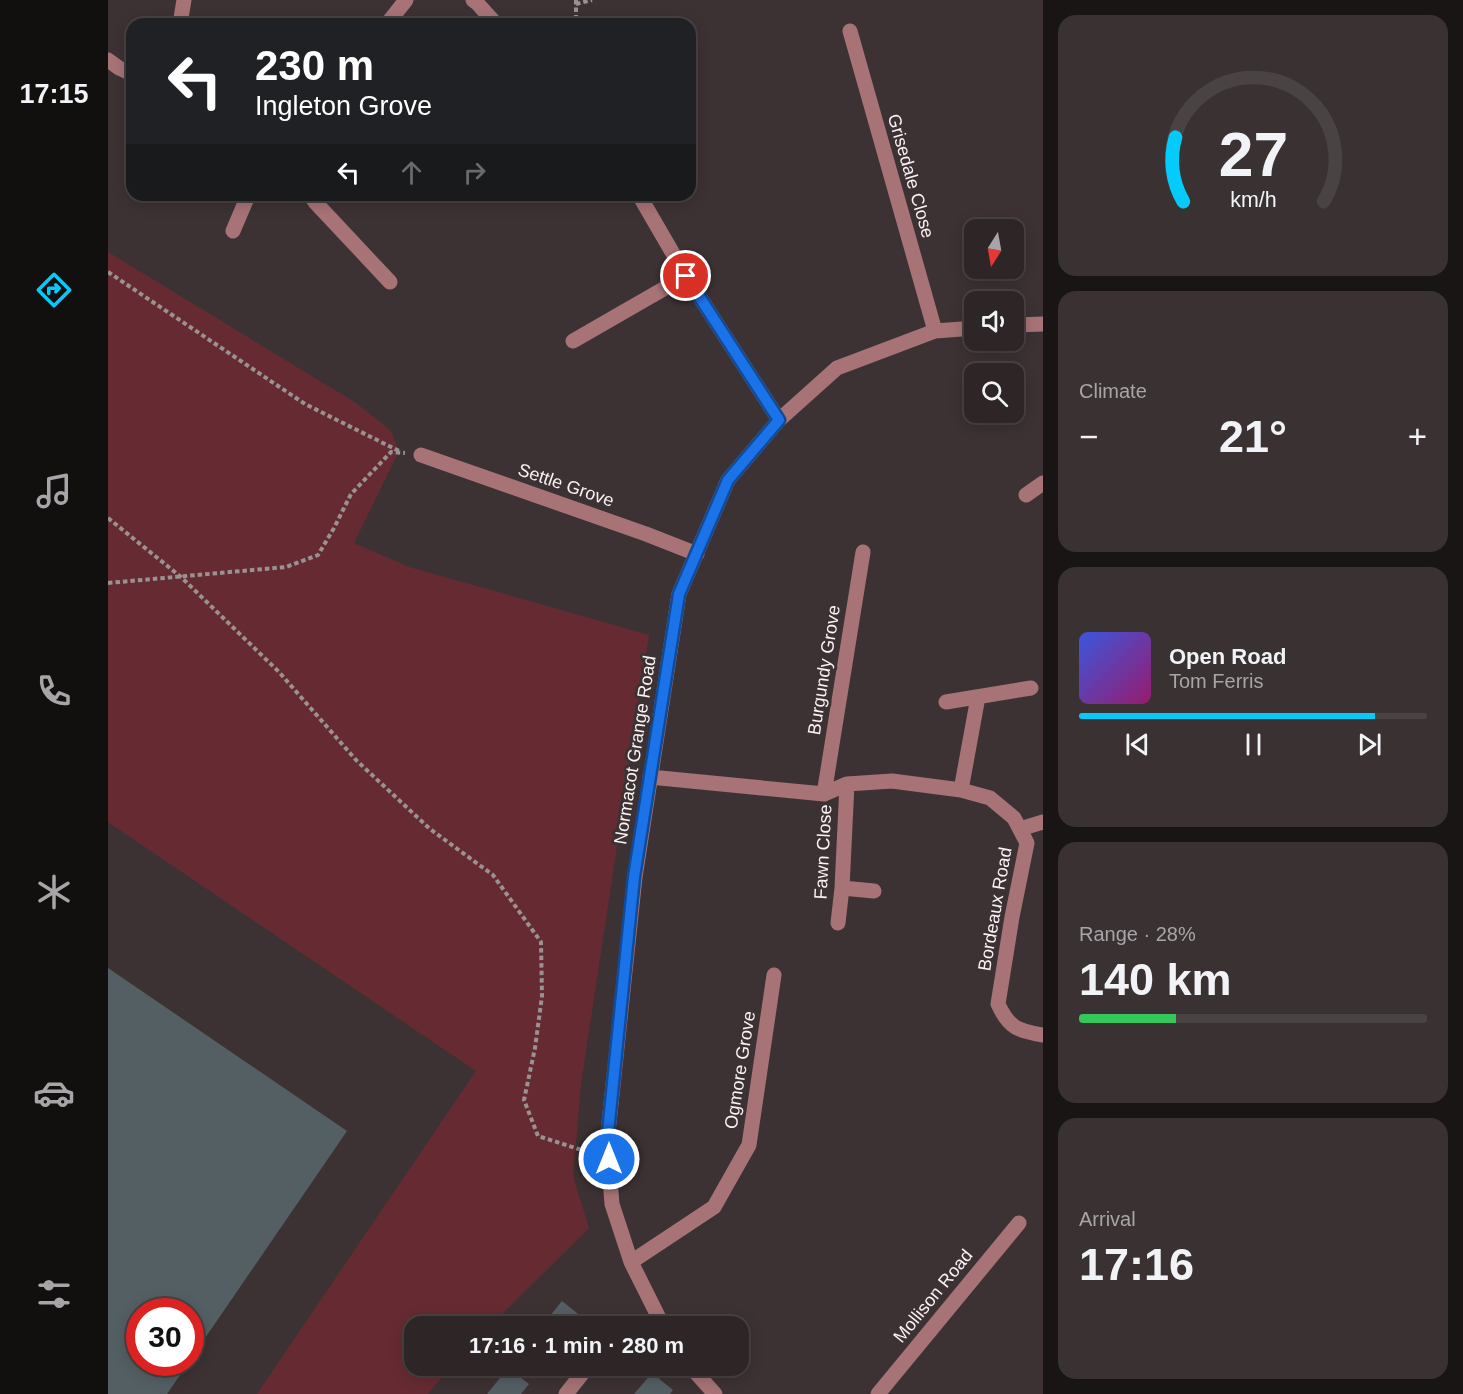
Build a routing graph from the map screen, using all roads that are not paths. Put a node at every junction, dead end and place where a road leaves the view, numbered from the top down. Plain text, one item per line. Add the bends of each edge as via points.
1 (184, 0) edge
2 (406, 0) edge
3 (473, 0) edge
4 (181, 18) edge
5 (392, 18) edge
6 (491, 18) edge
7 (850, 31) dead end
8 (108, 60) edge
9 (126, 71) edge
10 (246, 201) edge
11 (314, 201) edge
12 (642, 201) edge
13 (233, 231) dead end
14 (686, 276) junction
15 (390, 282) dead end
16 (1043, 324) edge
17 (1024, 325) edge
18 (964, 329) edge
19 (935, 331) junction
20 (573, 341) dead end
21 (779, 420) junction
22 (421, 455) road end
23 (1043, 483) edge
24 (1026, 495) dead end
25 (863, 552) dead end
26 (696, 554) junction
27 (1031, 688) dead end
28 (978, 697) junction
29 (946, 702) dead end
30 (650, 777) junction
31 (847, 784) junction
32 (960, 790) junction
33 (824, 794) junction
34 (1043, 822) edge
35 (1020, 829) junction
36 (842, 888) junction
37 (874, 891) dead end
38 (838, 923) dead end
39 (774, 975) dead end
40 (1043, 1035) edge
41 (1018, 1223) dead end
42 (631, 1262) junction
43 (658, 1316) edge
44 (580, 1376) edge
45 (699, 1376) edge
46 (566, 1394) edge
47 (715, 1394) edge
48 (878, 1394) edge

1 - 4 street
2 - 5 street
3 - 6 street
7 - 19 street, Grisedale Close
8 - 9 street
10 - 13 street
11 - 15 street
12 - 14 street
14 - 20 street
14 - 21 street
16 - 17 street
18 - 19 street, Normacot Grange Road
19 - 21 street, Normacot Grange Road via 837,368
21 - 26 street, Normacot Grange Road via 728,480
22 - 26 street, Settle Grove
23 - 24 street
25 - 33 street, Burgundy Grove
26 - 30 street, Normacot Grange Road via 679,594
27 - 28 street
28 - 29 street
28 - 32 street
30 - 33 street, Bordeaux Road
30 - 42 street, Normacot Grange Road via 634,877 607,1142 612,1204
31 - 32 street, Bordeaux Road via 892,781
31 - 33 street, Bordeaux Road
31 - 36 street, Fawn Close
32 - 35 street, Bordeaux Road via 990,798 1014,818
34 - 35 street
35 - 40 street, Bordeaux Road via 1027,843 998,1004 1004,1016 1023,1032
36 - 37 street
36 - 38 street, Fawn Close
39 - 42 street, Ogmore Grove via 749,1145 714,1207
41 - 48 street, Mollison Road
42 - 43 street, Normacot Grange Road
44 - 46 street
45 - 47 street

